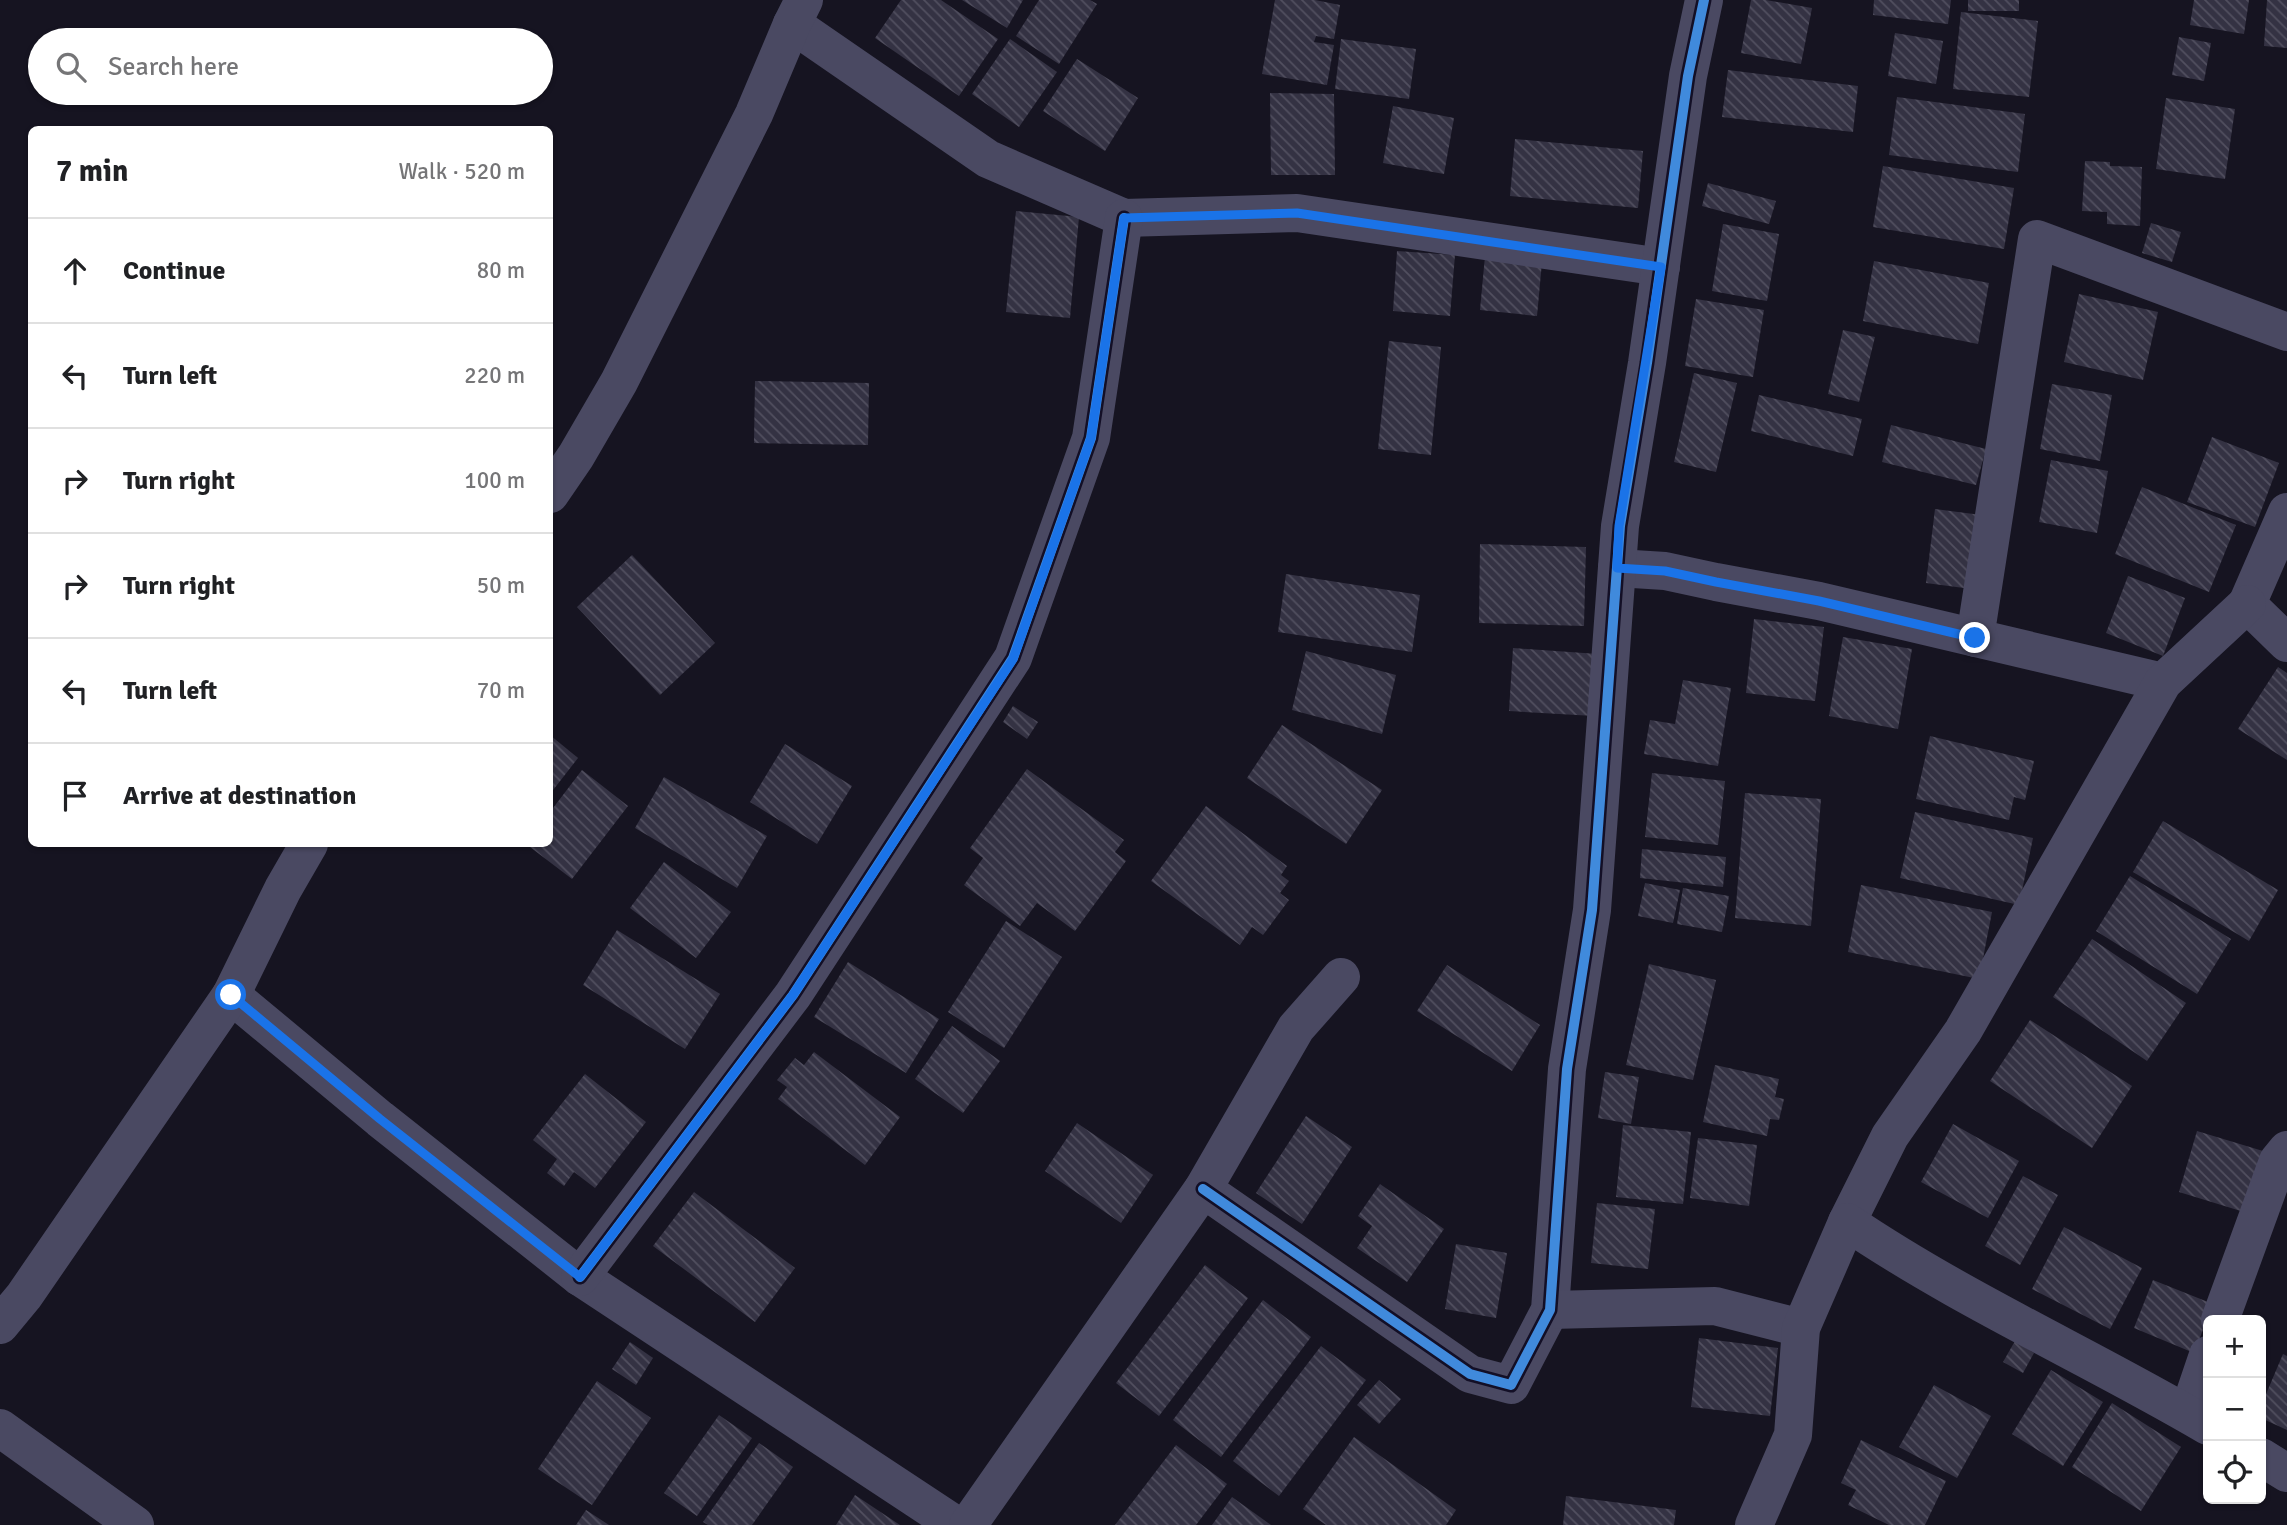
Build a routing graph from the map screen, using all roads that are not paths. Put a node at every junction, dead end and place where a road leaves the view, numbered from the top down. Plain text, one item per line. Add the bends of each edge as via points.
1 (1704, 0) edge
2 (798, 12) edge
3 (1124, 218) junction
4 (1661, 267) junction
5 (2287, 332) edge
6 (553, 490) edge
7 (2287, 512) edge
8 (1617, 568) junction
9 (2247, 604) junction
10 (1975, 638) junction
11 (2287, 643) edge
12 (2163, 682) junction
13 (307, 847) edge
14 (1341, 977) dead end
15 (231, 995) junction
16 (2287, 1150) edge
17 (1203, 1189) junction
18 (1847, 1222) junction
19 (580, 1277) junction
20 (1550, 1310) junction
21 (2222, 1315) edge
22 (0, 1325) edge
23 (1801, 1328) junction
24 (2204, 1378) edge
25 (2198, 1420) edge
26 (0, 1428) edge
27 (2266, 1460) edge
28 (2287, 1473) edge
29 (135, 1525) edge
30 (956, 1525) edge
31 (968, 1525) edge
32 (1754, 1525) edge

1 - 4 street via 1688,76
2 - 3 street via 988,159
2 - 6 street via 754,114 619,382
3 - 4 street via 1297,213
3 - 19 street via 1091,438 1013,659 793,995
4 - 8 street via 1619,526
5 - 10 street via 2037,239
7 - 9 street
8 - 10 street via 1665,571 1819,601
8 - 20 street via 1591,910 1567,1069
9 - 11 street
9 - 12 street
10 - 12 street
12 - 18 street via 1963,1031 1890,1136
13 - 15 street
14 - 17 street via 1296,1028
15 - 19 street
15 - 22 street
16 - 21 street via 2278,1161
17 - 20 street via 1470,1374 1511,1385
17 - 31 street
18 - 23 street
18 - 25 street via 1959,1291
19 - 30 street
20 - 23 street via 1715,1306
23 - 32 street via 1793,1435
24 - 25 street
26 - 29 street
27 - 28 street

